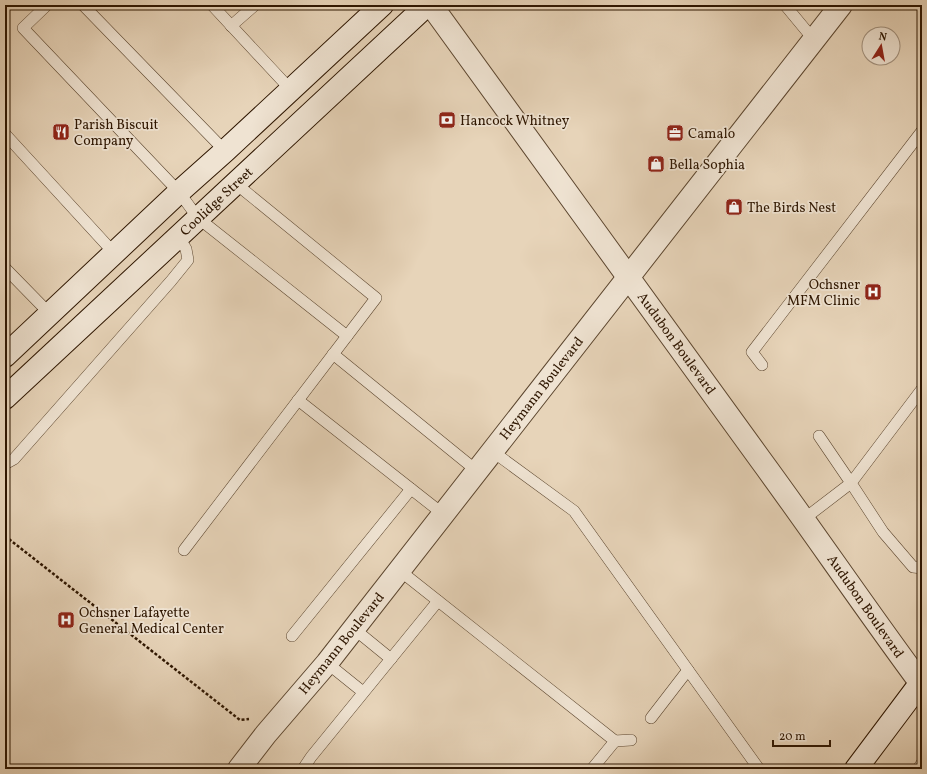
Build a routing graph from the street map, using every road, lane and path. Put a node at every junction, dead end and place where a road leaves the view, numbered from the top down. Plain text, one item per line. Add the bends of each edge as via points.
1 (47, 5) edge
2 (83, 5) edge
3 (212, 5) edge
4 (255, 5) edge
5 (382, 5) edge
6 (427, 5) edge
7 (431, 5) edge
8 (786, 5) edge
9 (841, 5) edge
10 (231, 26) junction
11 (814, 40) junction
12 (291, 90) junction
13 (922, 131) edge
14 (5, 134) edge
15 (225, 151) junction
16 (235, 183) junction
17 (179, 192) junction
18 (198, 218) junction
19 (178, 236) junction
20 (115, 254) junction
21 (5, 268) edge
22 (628, 276) junction
23 (50, 314) junction
24 (347, 336) junction
25 (333, 354) junction
26 (5, 355) edge
27 (762, 365) dead end
28 (922, 389) edge
29 (5, 398) edge
30 (298, 400) junction
31 (819, 436) dead end
32 (492, 451) junction
33 (5, 464) edge
34 (477, 471) junction
35 (851, 483) junction
36 (411, 489) junction
37 (443, 514) junction
38 (804, 519) junction
39 (5, 536) edge
40 (184, 550) dead end
41 (922, 568) edge
42 (399, 570) junction
43 (438, 601) junction
44 (354, 628) junction
45 (292, 636) dead end
46 (391, 659) junction
47 (326, 663) junction
48 (688, 670) junction
49 (921, 683) edge
50 (363, 692) junction
51 (651, 718) dead end
52 (249, 720) dead end
53 (615, 740) junction
54 (631, 740) dead end
55 (922, 764) edge
56 (239, 769) edge
57 (303, 769) edge
58 (592, 769) edge
59 (759, 769) edge
60 (856, 769) edge
61 (918, 769) edge

1 - 17 lane via 23,28
2 - 15 lane
3 - 10 lane
4 - 10 lane
5 - 12 street
6 - 16 street, Coolidge Street
7 - 22 street, Audubon Boulevard
8 - 11 lane
9 - 11 street, Heymann Boulevard
10 - 12 lane
11 - 22 street, Heymann Boulevard
12 - 15 street
13 - 27 lane via 752,352
14 - 20 lane
15 - 17 street
16 - 18 street, Coolidge Street
16 - 24 lane via 376,298
17 - 18 lane
17 - 20 street
18 - 19 street, Coolidge Street
18 - 24 lane
19 - 29 street, Coolidge Street
19 - 33 lane via 186,249 188,260 14,459
20 - 23 street
21 - 23 lane
22 - 32 street, Heymann Boulevard
22 - 38 street, Audubon Boulevard
23 - 26 street
24 - 25 lane
25 - 30 lane
25 - 34 lane
28 - 35 lane
30 - 36 lane
30 - 40 lane
31 - 35 lane
32 - 34 street, Heymann Boulevard
32 - 48 lane via 574,511
34 - 37 street, Heymann Boulevard
35 - 38 lane
35 - 41 lane via 884,532 913,567
36 - 37 lane
36 - 45 lane
37 - 42 street, Heymann Boulevard
38 - 49 street, Audubon Boulevard
39 - 52 path via 240,720
42 - 43 lane
42 - 44 street, Heymann Boulevard
43 - 46 lane
43 - 53 lane
44 - 46 lane
44 - 47 street, Heymann Boulevard
46 - 50 lane
47 - 50 lane
47 - 56 street, Heymann Boulevard
48 - 51 lane
48 - 59 lane
49 - 60 street
50 - 57 lane
53 - 54 lane
53 - 58 lane
55 - 61 lane

